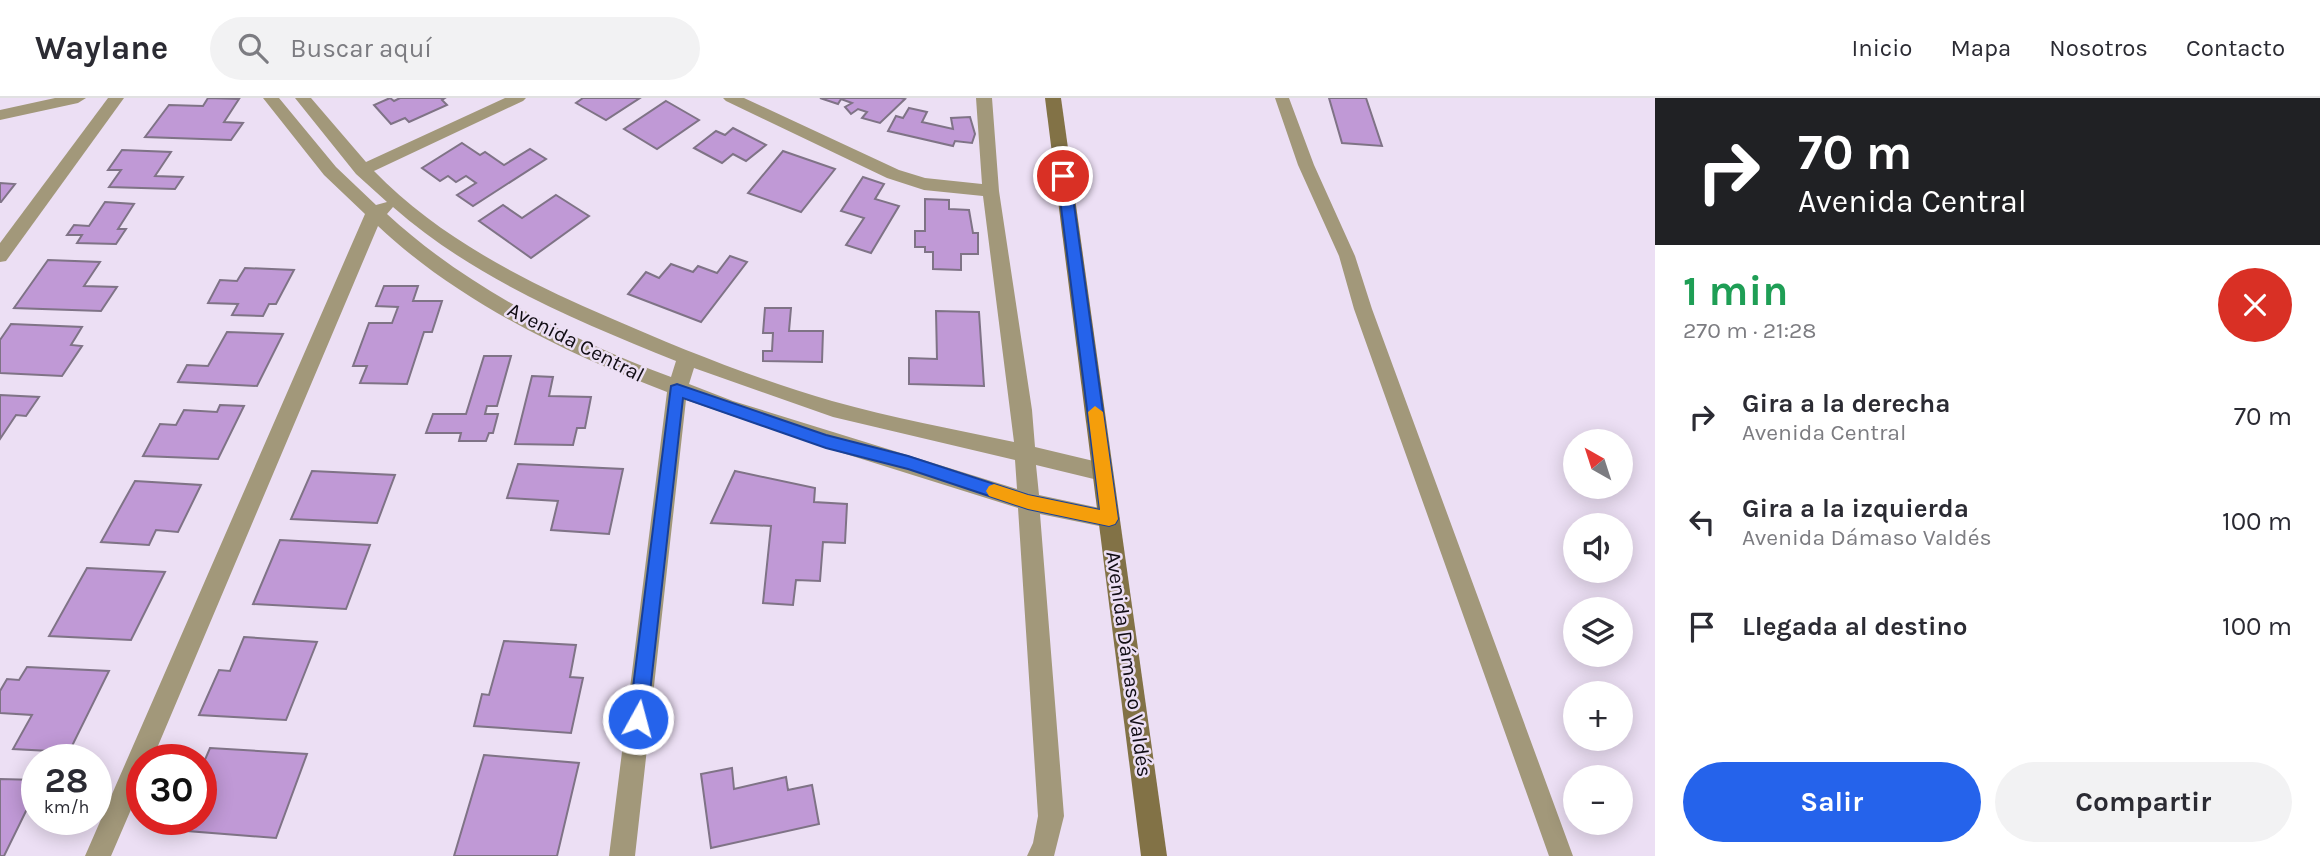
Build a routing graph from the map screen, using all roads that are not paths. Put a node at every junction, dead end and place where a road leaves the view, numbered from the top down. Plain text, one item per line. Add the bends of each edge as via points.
1 (78, 98) edge
2 (116, 98) edge
3 (271, 98) edge
4 (303, 98) edge
5 (518, 98) edge
6 (731, 98) edge
7 (984, 98) edge
8 (1053, 98) edge
9 (1282, 98) edge
10 (0, 115) edge
11 (362, 170) junction
12 (991, 191) junction
13 (394, 202) junction
14 (374, 214) junction
15 (0, 256) edge
16 (687, 358) junction
17 (677, 390) junction
18 (1025, 451) junction
19 (1102, 472) junction
20 (1028, 502) junction
21 (1109, 519) junction
22 (98, 856) edge
23 (622, 856) edge
24 (1040, 856) edge
25 (1154, 856) edge
26 (1561, 856) edge

1 - 10 street
2 - 15 street
3 - 14 street, Avenida Central via 324,166
4 - 11 street, Avenida Central
5 - 11 street
6 - 12 street via 892,174 924,184
7 - 12 street
8 - 19 street, Avenida Dámaso Valdés
9 - 26 lane via 1356,276 1363,309
11 - 13 street, Avenida Central
12 - 18 street
13 - 14 street
13 - 16 street, Avenida Central via 479,261 596,321
14 - 17 street, Avenida Central via 503,305
14 - 22 street
16 - 17 street
16 - 18 street, Avenida Central via 833,409
17 - 20 street, Avenida Central via 826,442
17 - 23 street
18 - 19 street, Avenida Central
18 - 20 street
19 - 21 street, Avenida Dámaso Valdés
20 - 21 street, Avenida Central
20 - 24 street via 1051,816
21 - 25 street, Avenida Dámaso Valdés

